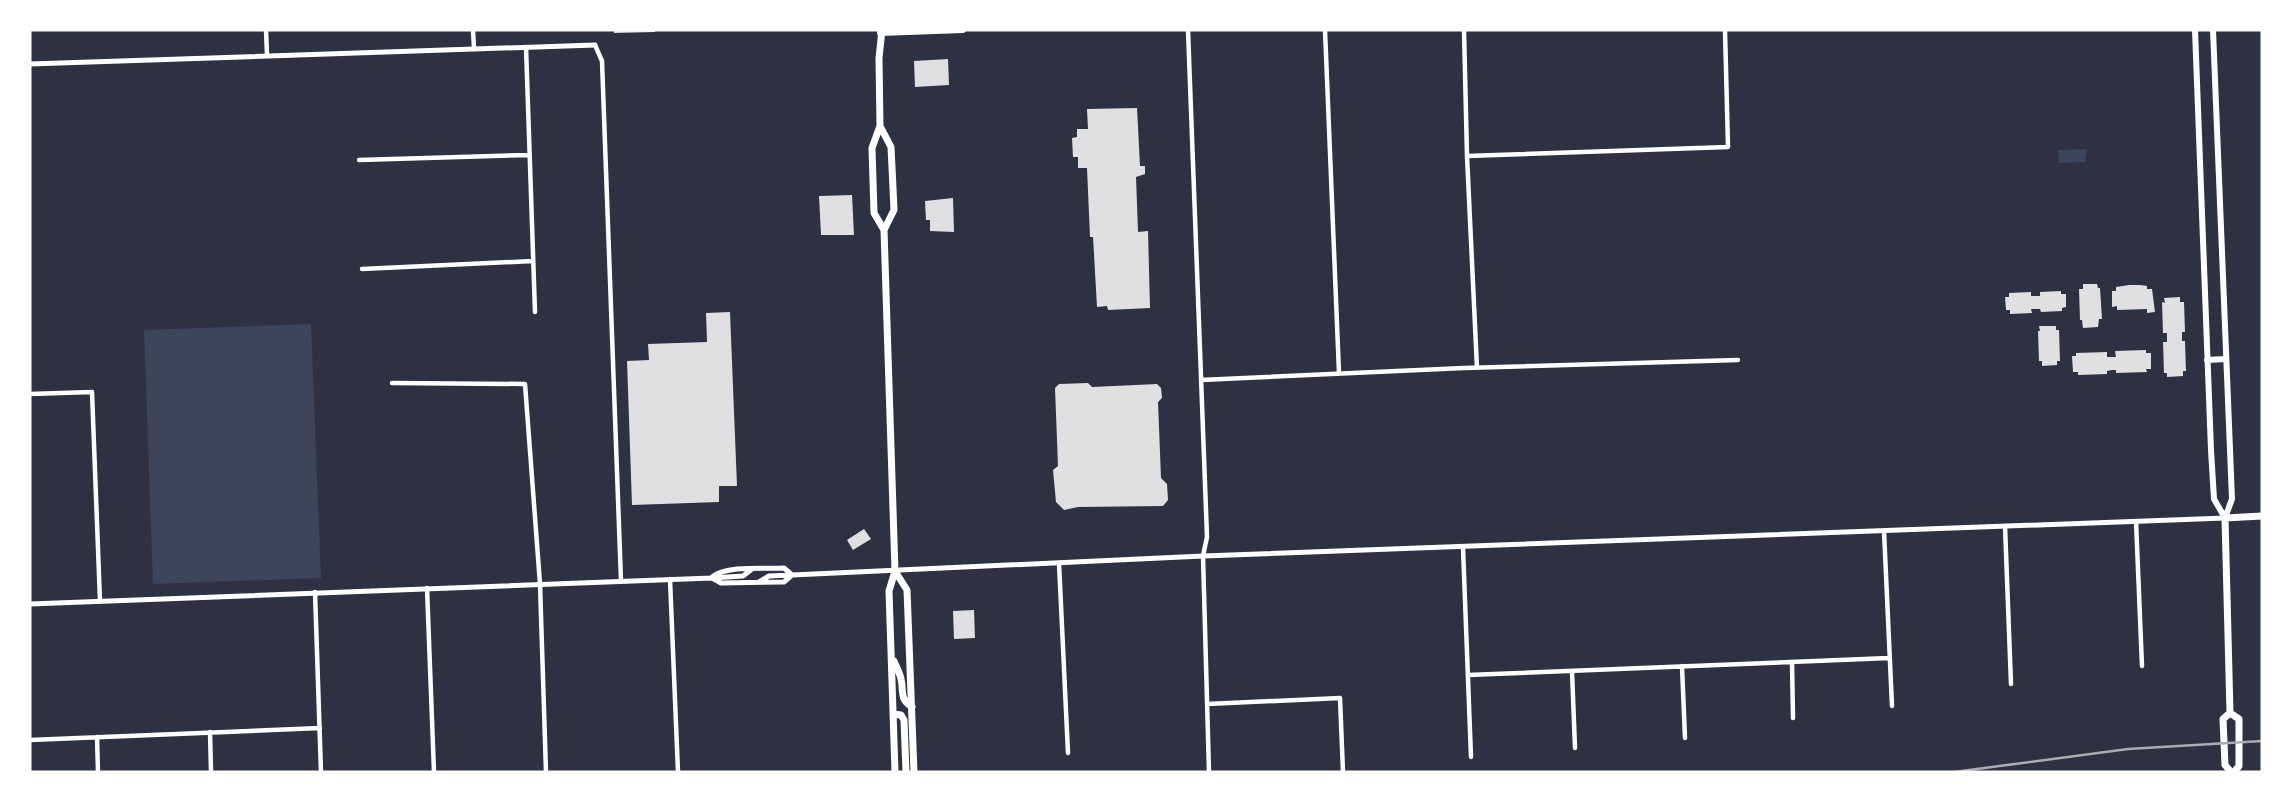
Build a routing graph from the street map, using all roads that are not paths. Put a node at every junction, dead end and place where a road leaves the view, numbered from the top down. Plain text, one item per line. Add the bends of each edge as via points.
1 (265, 30) edge
2 (473, 30) edge
3 (964, 30) edge
4 (1188, 30) edge
5 (1325, 30) edge
6 (1464, 30) edge
7 (1725, 30) edge
8 (2195, 30) edge
9 (2213, 30) edge
10 (880, 31) edge
11 (595, 45) joint
12 (526, 46) junction
13 (474, 48) junction
14 (267, 55) junction
15 (30, 64) edge
16 (880, 126) junction
17 (530, 155) junction
18 (1467, 156) junction
19 (359, 160) dead end
20 (884, 230) junction
21 (533, 261) junction
22 (362, 269) dead end
23 (535, 312) dead end
24 (2226, 359) junction
25 (1738, 360) dead end
26 (2207, 360) junction
27 (1476, 368) junction
28 (1339, 373) junction
29 (1201, 380) junction
30 (392, 383) dead end
31 (30, 394) edge
32 (2262, 516) edge
33 (2225, 518) junction
34 (2136, 521) junction
35 (2005, 526) junction
36 (1884, 531) junction
37 (1463, 548) junction
38 (1203, 556) junction
39 (1059, 564) junction
40 (895, 571) junction
41 (792, 575) junction
42 (712, 578) junction
43 (670, 579) junction
44 (621, 581) junction
45 (540, 584) junction
46 (427, 588) junction
47 (315, 592) junction
48 (100, 601) junction
49 (30, 604) edge
50 (891, 654) junction
51 (1889, 658) junction
52 (1791, 662) junction
53 (1682, 666) junction
54 (2142, 666) dead end
55 (1572, 671) junction
56 (1468, 675) junction
57 (2011, 684) dead end
58 (1207, 704) junction
59 (1892, 706) dead end
60 (912, 707) junction
61 (2230, 713) junction
62 (893, 714) junction
63 (1793, 718) dead end
64 (320, 728) junction
65 (209, 732) junction
66 (97, 737) junction
67 (1685, 738) dead end
68 (30, 740) edge
69 (1575, 748) dead end
70 (1068, 753) dead end
71 (1471, 757) dead end
72 (98, 772) edge
73 (211, 772) edge
74 (321, 772) edge
75 (434, 772) edge
76 (546, 772) edge
77 (678, 772) edge
78 (895, 772) edge
79 (906, 772) edge
80 (914, 772) edge
81 (1209, 772) edge
82 (1343, 772) edge
83 (2233, 772) edge

1 - 14 street
2 - 13 street
3 - 10 main road
4 - 29 street
5 - 28 street
6 - 18 street
7 - 18 street via 1728,147
8 - 26 main road
9 - 24 main road
10 - 16 main road
11 - 12 street
11 - 44 street via 602,61
12 - 13 street
12 - 17 street
13 - 14 street
14 - 15 street
16 - 20 main road via 872,149 874,213
16 - 20 main road via 891,147 893,178 894,210
17 - 19 street
17 - 21 street
18 - 27 street
20 - 40 main road
21 - 22 street
21 - 23 street
24 - 26 main road
24 - 33 main road via 2232,499
25 - 27 street
26 - 33 main road via 2214,499
27 - 28 street
28 - 29 street
29 - 38 street via 1207,537
30 - 45 street via 525,384
31 - 48 street via 92,392
32 - 33 main road
33 - 34 street
33 - 61 main road
34 - 35 street
34 - 54 street
35 - 36 street
35 - 57 street
36 - 37 street
36 - 51 street
37 - 38 street
37 - 56 street
38 - 39 street
38 - 58 street
39 - 40 street
39 - 70 street
40 - 41 street
40 - 50 main road via 888,591
40 - 60 main road via 907,590
41 - 42 street via 784,582 720,583
41 - 42 street via 784,568 720,570
42 - 43 street
43 - 44 street
43 - 77 street
44 - 45 street
45 - 46 street
45 - 76 street
46 - 47 street
46 - 75 street
47 - 48 street
47 - 64 street
48 - 49 street
50 - 60 main road via 901,679 902,698
50 - 62 main road
51 - 52 street
51 - 59 street
52 - 53 street
52 - 63 street
53 - 55 street
53 - 67 street
55 - 56 street
55 - 69 street
56 - 71 street
58 - 81 street
58 - 82 street via 1340,698
60 - 80 main road
61 - 83 main road via 2223,719 2225,765
61 - 83 main road via 2239,719 2239,766
62 - 78 main road
62 - 79 main road via 904,720
64 - 65 street
64 - 74 street
65 - 66 street
65 - 73 street
66 - 68 street
66 - 72 street

